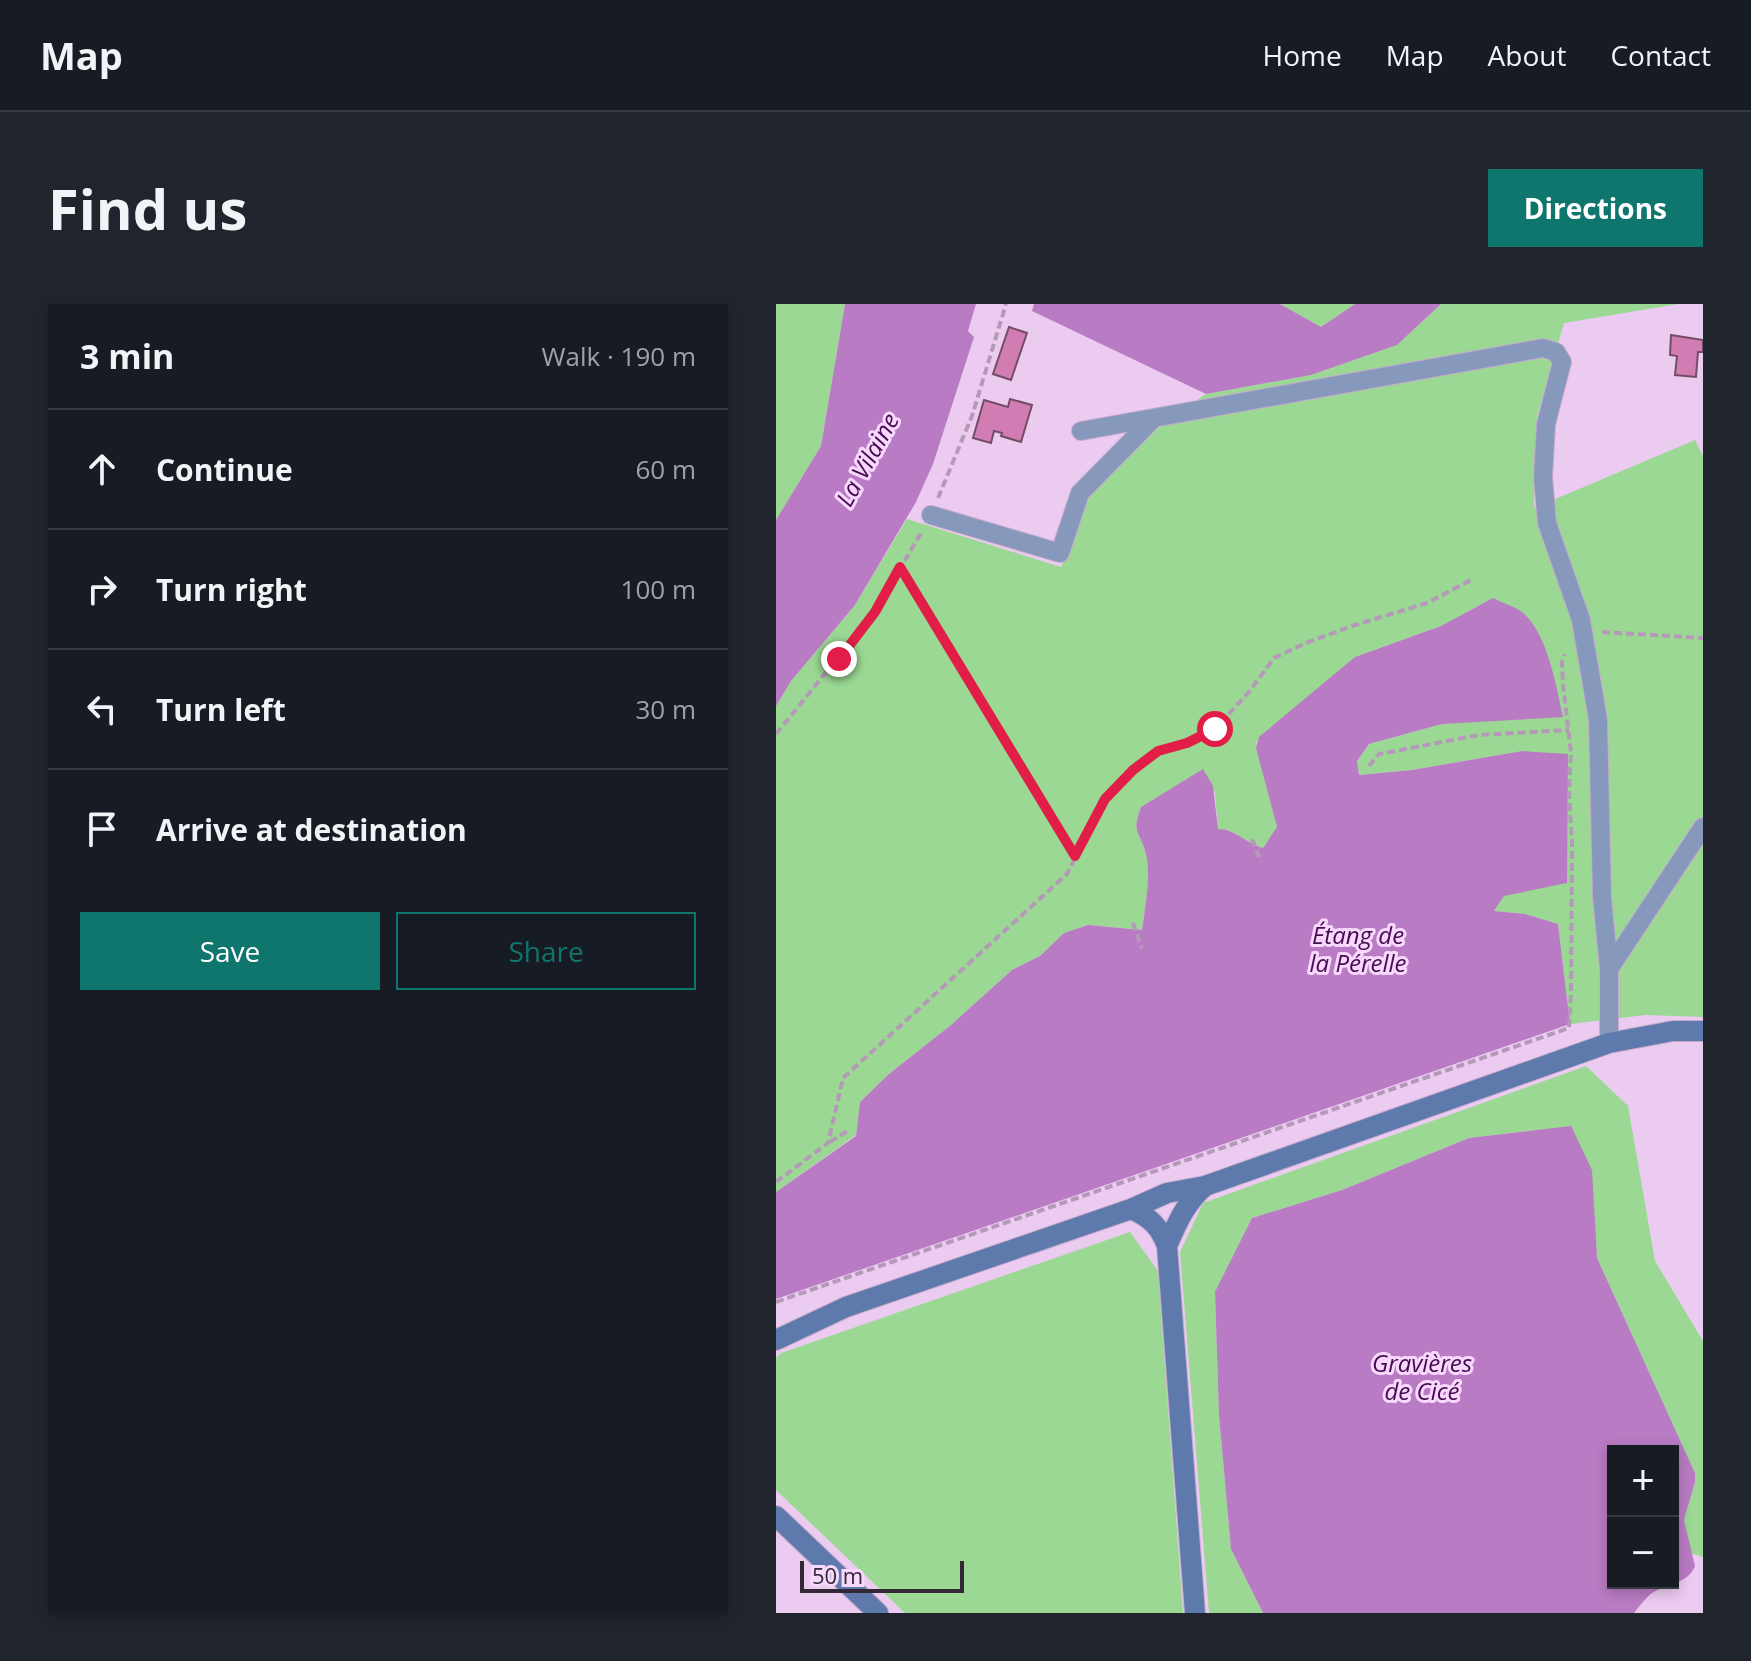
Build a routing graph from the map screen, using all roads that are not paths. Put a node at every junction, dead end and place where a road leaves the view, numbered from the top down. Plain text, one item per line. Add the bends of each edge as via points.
1 (1154, 418) junction
2 (1081, 431) dead end
3 (931, 515) road end
4 (1703, 827) edge
5 (1609, 969) junction
6 (1703, 1031) edge
7 (1609, 1043) junction
8 (1205, 1186) junction
9 (1131, 1209) junction
10 (1167, 1246) junction
11 (776, 1340) edge
12 (776, 1516) edge
13 (878, 1613) edge
14 (1195, 1613) edge

1 - 2 street
1 - 3 street via 1080,493 1060,553
1 - 5 street via 1543,348 1556,352 1562,362 1546,424 1543,477 1547,523 1583,631 1598,720
4 - 5 street
5 - 7 street
6 - 7 main road
7 - 8 main road
8 - 9 main road via 1167,1193
8 - 10 main road via 1179,1218
9 - 10 main road via 1160,1228
9 - 11 main road via 846,1307
10 - 14 main road
12 - 13 main road

